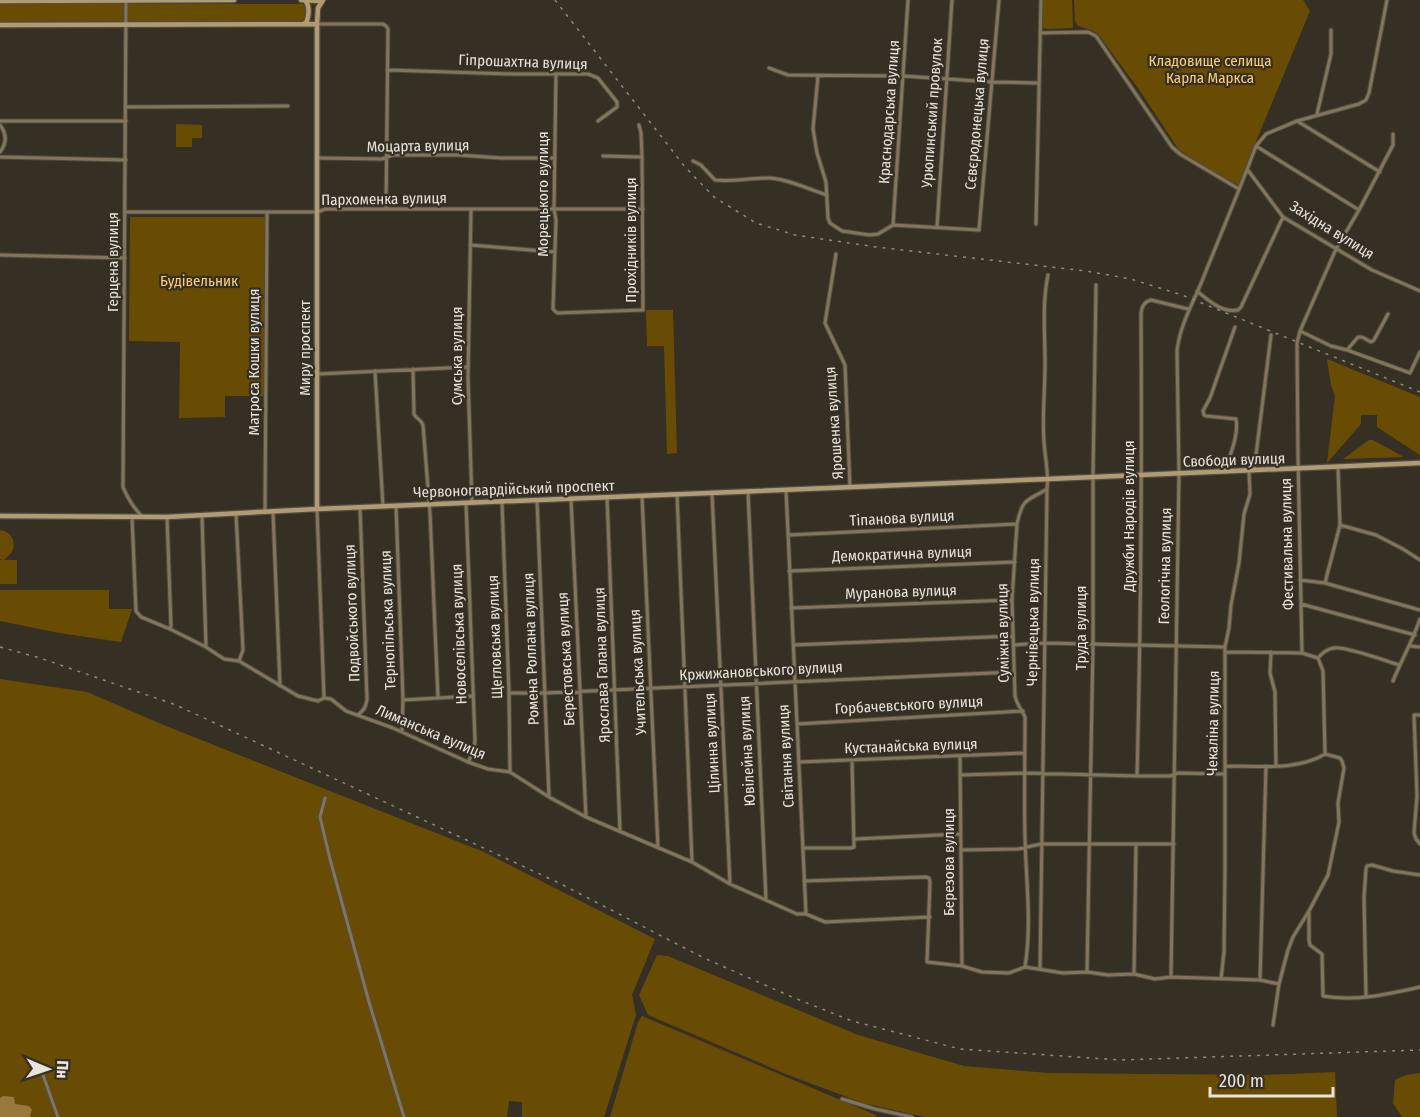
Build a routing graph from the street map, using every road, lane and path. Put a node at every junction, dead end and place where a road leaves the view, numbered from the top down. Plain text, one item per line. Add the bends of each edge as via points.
1 (126, 0) edge
2 (234, 0) edge
3 (303, 0) edge
4 (322, 0) edge
5 (908, 0) edge
6 (951, 0) edge
7 (999, 0) edge
8 (1041, 0) edge
9 (1387, 0) edge
10 (0, 1) edge
11 (127, 24) junction
12 (304, 24) junction
13 (317, 24) junction
14 (0, 25) edge
15 (1331, 30) dead end
16 (1040, 33) junction
17 (769, 68) dead end
18 (387, 70) junction
19 (556, 74) junction
20 (818, 76) junction
21 (903, 76) junction
22 (947, 79) junction
23 (992, 82) junction
24 (1039, 83) junction
25 (288, 106) dead end
26 (127, 107) junction
27 (1317, 114) junction
28 (1297, 120) junction
29 (598, 121) dead end
30 (126, 122) junction
31 (0, 123) edge
32 (639, 125) dead end
33 (1393, 134) dead end
34 (1256, 146) junction
35 (0, 152) edge
36 (603, 156) dead end
37 (0, 157) edge
38 (386, 157) junction
39 (642, 157) junction
40 (317, 158) junction
41 (555, 158) junction
42 (126, 160) junction
43 (693, 160) dead end
44 (1247, 169) junction
45 (1380, 172) junction
46 (1239, 189) junction
47 (827, 195) junction
48 (386, 208) junction
49 (471, 209) junction
50 (554, 209) junction
51 (643, 209) junction
52 (1359, 210) junction
53 (125, 212) junction
54 (318, 212) junction
55 (267, 213) junction
56 (1283, 217) junction
57 (1036, 224) dead end
58 (893, 225) junction
59 (937, 227) junction
60 (470, 245) junction
61 (1336, 249) junction
62 (555, 252) junction
63 (836, 254) dead end
64 (0, 255) edge
65 (125, 258) junction
66 (1048, 275) dead end
67 (1096, 285) dead end
68 (1197, 291) junction
69 (1420, 291) edge
70 (1189, 309) junction
71 (557, 313) joint
72 (1388, 314) dead end
73 (1235, 327) dead end
74 (1300, 331) junction
75 (1271, 335) dead end
76 (1347, 350) junction
77 (1420, 352) edge
78 (468, 367) junction
79 (413, 369) junction
80 (375, 371) junction
81 (317, 374) junction
82 (1420, 463) edge
83 (1338, 468) junction
84 (1298, 469) junction
85 (1251, 471) junction
86 (1225, 472) junction
87 (1179, 474) junction
88 (1142, 476) junction
89 (1093, 477) junction
90 (1048, 479) junction
91 (1029, 480) joint
92 (850, 487) junction
93 (1047, 489) junction
94 (786, 490) junction
95 (748, 492) junction
96 (712, 493) junction
97 (677, 494) junction
98 (642, 496) junction
99 (607, 497) junction
100 (571, 499) junction
101 (537, 500) junction
102 (502, 502) junction
103 (466, 503) junction
104 (472, 503) junction
105 (428, 505) junction
106 (396, 506) junction
107 (383, 507) junction
108 (360, 508) junction
109 (317, 509) junction
110 (265, 512) junction
111 (273, 512) junction
112 (236, 514) junction
113 (0, 516) edge
114 (201, 516) junction
115 (132, 517) junction
116 (143, 517) junction
117 (167, 517) junction
118 (1017, 524) junction
119 (1341, 525) junction
120 (788, 535) junction
121 (1420, 560) edge
122 (1015, 562) junction
123 (789, 571) junction
124 (1300, 580) junction
125 (1325, 583) junction
126 (1012, 600) junction
127 (1301, 604) junction
128 (791, 608) junction
129 (1420, 610) edge
130 (1420, 619) edge
131 (170, 629) junction
132 (1414, 635) junction
133 (1013, 636) junction
134 (1044, 643) junction
135 (1093, 644) junction
136 (793, 645) junction
137 (1014, 645) junction
138 (1141, 645) junction
139 (1176, 646) junction
140 (1410, 646) junction
141 (206, 647) junction
142 (1420, 647) edge
143 (1226, 649) junction
144 (1271, 652) junction
145 (1302, 653) junction
146 (1318, 658) junction
147 (239, 661) junction
148 (1399, 665) junction
149 (1014, 672) junction
150 (794, 681) junction
151 (1394, 681) dead end
152 (756, 683) junction
153 (721, 684) junction
154 (280, 686) junction
155 (686, 686) junction
156 (651, 688) junction
157 (615, 689) junction
158 (579, 691) junction
159 (509, 693) junction
160 (545, 693) junction
161 (473, 696) junction
162 (324, 698) junction
163 (438, 698) junction
164 (403, 700) junction
165 (1023, 711) junction
166 (1420, 714) edge
167 (358, 715) junction
168 (796, 724) junction
169 (402, 732) junction
170 (1025, 753) junction
171 (1325, 754) junction
172 (960, 757) junction
173 (852, 760) junction
174 (468, 762) junction
175 (799, 762) junction
176 (1226, 766) junction
177 (1266, 766) junction
178 (1276, 766) junction
179 (510, 772) junction
180 (1024, 773) junction
181 (1043, 774) junction
182 (1225, 774) junction
183 (960, 775) junction
184 (1174, 775) junction
185 (1090, 776) junction
186 (1137, 776) junction
187 (1418, 796) edge
188 (549, 797) junction
189 (325, 798) dead end
190 (586, 817) junction
191 (620, 831) junction
192 (961, 834) junction
193 (855, 839) junction
194 (1041, 844) junction
195 (1090, 844) junction
196 (1136, 844) junction
197 (1174, 844) junction
198 (1420, 844) edge
199 (1026, 847) junction
200 (658, 848) junction
201 (803, 848) junction
202 (961, 850) junction
203 (692, 862) junction
204 (1420, 875) edge
205 (804, 881) junction
206 (730, 884) junction
207 (766, 901) junction
208 (1309, 910) junction
209 (806, 914) junction
210 (930, 918) junction
211 (962, 966) junction
212 (1025, 967) junction
213 (1040, 969) junction
214 (1087, 972) junction
215 (1134, 974) junction
216 (1171, 977) junction
217 (1221, 979) junction
218 (1260, 980) junction
219 (1279, 984) junction
220 (1420, 987) edge
221 (1366, 997) junction
222 (1273, 1025) dead end
223 (44, 1075) dead end
224 (842, 1098) dead end
225 (58, 1117) edge
226 (404, 1117) edge
227 (912, 1117) edge

1 - 2 main road
1 - 10 main road
1 - 11 street, Герцена вулиця
3 - 4 main road
3 - 12 main road via 309,9
4 - 13 main road, Миру проспект
5 - 21 street, Краснодарська вулиця
6 - 22 street, Урюпинський провулок
7 - 23 street, Сєвєродонецька вулиця
8 - 16 street
9 - 27 street via 1366,100
11 - 12 main road
11 - 14 main road
11 - 26 street, Герцена вулиця
12 - 13 main road
13 - 18 street via 383,24 388,29
13 - 40 main road, Миру проспект
15 - 27 street via 1331,54
16 - 24 street
16 - 46 street via 1088,32 1096,36 1172,147
17 - 20 street via 788,75
18 - 19 street, Гіпрошахтна вулиця
18 - 38 street
19 - 29 street, Гіпрошахтна вулиця via 588,74 598,78 618,104
19 - 41 street, Морецького вулиця
20 - 21 street
20 - 47 street via 813,129
21 - 22 street
21 - 58 street, Краснодарська вулиця
22 - 23 street
22 - 59 street, Урюпинський провулок
23 - 24 street
23 - 59 street, Сєвєродонецька вулиця via 979,229
24 - 57 street
25 - 26 street
26 - 30 street, Герцена вулиця
27 - 28 street
28 - 34 street via 1266,134
28 - 45 street
30 - 31 street
30 - 42 street, Герцена вулиця
31 - 35 street via 6,140
32 - 39 street
33 - 45 street, Фестивальна вулиця via 1393,145
34 - 44 street, Геологічна вулиця
34 - 52 street
36 - 39 street, Прохідників вулиця
37 - 42 street
38 - 40 street, Моцарта вулиця
38 - 41 street, Моцарта вулиця
38 - 48 street
39 - 51 street, Прохідників вулиця
40 - 54 main road, Миру проспект
41 - 50 street, Морецького вулиця
42 - 53 street, Герцена вулиця
43 - 47 street via 715,180 770,178
44 - 46 street, Геологічна вулиця
44 - 56 street, Західна вулиця
45 - 52 street, Фестивальна вулиця
46 - 68 street, Геологічна вулиця
47 - 58 street via 830,223 842,231 870,235
48 - 49 street, Пархоменка вулиця
48 - 54 street, Пархоменка вулиця
49 - 50 street, Пархоменка вулиця
49 - 60 street, Сумська вулиця
50 - 51 street, Пархоменка вулиця
50 - 62 street, Морецького вулиця
51 - 71 street, Прохідників вулиця via 643,310
52 - 61 street, Фестивальна вулиця
53 - 55 street, Пархоменка вулиця
53 - 65 street, Герцена вулиця
54 - 55 street, Пархоменка вулиця
54 - 81 main road, Миру проспект
55 - 110 street, Матроса Кошки вулиця
56 - 61 street, Західна вулиця
56 - 68 street via 1238,310 1218,307
58 - 59 street
60 - 62 street
60 - 78 street, Сумська вулиця
61 - 69 street, Західна вулиця
61 - 74 street, Фестивальна вулиця
62 - 71 street, Морецького вулиця via 553,309
63 - 92 street, Ярошенка вулиця via 825,323 845,365
64 - 65 street
65 - 116 street, Герцена вулиця via 123,487
66 - 90 street, Чернівецька вулиця via 1044,418
67 - 89 street, Труда вулиця
68 - 70 street, Геологічна вулиця
70 - 87 street, Геологічна вулиця via 1181,326 1177,351
70 - 88 street, Дружби Народів вулиця via 1151,300 1142,306
72 - 76 street via 1374,340 1358,337
73 - 86 street via 1203,411 1206,416 1236,419
74 - 76 street
74 - 84 street, Фестивальна вулиця
75 - 85 street, Чекаліна вулиця
76 - 77 street via 1410,373
78 - 79 street
78 - 104 street, Сумська вулиця
79 - 80 street
79 - 105 street via 414,414 423,424
80 - 81 street
80 - 107 street
81 - 109 main road, Миру проспект
82 - 83 main road, Свободи вулиця
83 - 84 main road, Свободи вулиця
83 - 119 street
84 - 85 main road, Свободи вулиця
84 - 124 street, Фестивальна вулиця
85 - 86 main road, Свободи вулиця
85 - 143 street, Чекаліна вулиця
86 - 87 main road, Свободи вулиця
87 - 88 main road, Свободи вулиця
87 - 139 street, Геологічна вулиця
88 - 89 main road, Свободи вулиця
88 - 138 street, Дружби Народів вулиця
89 - 90 main road, Свободи вулиця
89 - 135 street, Труда вулиця
90 - 91 main road, Свободи вулиця
90 - 93 street, Чернівецька вулиця
91 - 92 main road, Червоногвардійський проспект
92 - 94 main road, Червоногвардійський проспект
93 - 118 street via 1023,504
93 - 134 street, Чернівецька вулиця
94 - 95 main road, Червоногвардійський проспект
94 - 120 street, Світання вулиця
95 - 96 main road, Червоногвардійський проспект
95 - 152 street, Ювілейна вулиця
96 - 97 main road, Червоногвардійський проспект
96 - 153 street, Цілинна вулиця
97 - 98 main road, Червоногвардійський проспект
97 - 155 street
98 - 99 main road, Червоногвардійський проспект
98 - 156 street, Учительська вулиця
99 - 100 main road, Червоногвардійський проспект
99 - 157 street, Ярослава Галана вулиця
100 - 101 main road, Червоногвардійський проспект
100 - 158 street, Берестовська вулиця
101 - 102 main road, Червоногвардійський проспект
101 - 160 street, Ромена Роллана вулиця
102 - 104 main road, Червоногвардійський проспект
102 - 159 street, Щегловська вулиця
103 - 104 main road, Червоногвардійський проспект
103 - 105 main road, Червоногвардійський проспект
103 - 161 street, Новоселівська вулиця
105 - 106 main road, Червоногвардійський проспект
105 - 163 street
106 - 107 main road, Червоногвардійський проспект
106 - 164 street, Тернопільська вулиця
107 - 108 main road, Червоногвардійський проспект
108 - 109 main road, Червоногвардійський проспект
108 - 167 street, Подвойського вулиця via 367,699
109 - 111 main road, Червоногвардійський проспект
109 - 162 street, Миру проспект
110 - 111 main road, Червоногвардійський проспект
110 - 112 main road, Червоногвардійський проспект
111 - 154 street
112 - 114 main road, Червоногвардійський проспект
112 - 147 street via 243,650
113 - 115 main road, Червоногвардійський проспект
114 - 117 main road, Червоногвардійський проспект
114 - 141 street
115 - 116 main road, Червоногвардійський проспект
115 - 131 street, Лиманська вулиця via 136,611
116 - 117 main road, Червоногвардійський проспект
117 - 131 street
118 - 120 street, Тіпанова вулиця
118 - 122 street, Суміжна вулиця
119 - 121 street via 1376,535
119 - 125 street
120 - 123 street, Світання вулиця
122 - 123 street, Демократична вулиця
122 - 126 street, Суміжна вулиця
123 - 128 street, Світання вулиця
124 - 125 street
124 - 127 street, Фестивальна вулиця
125 - 129 street
126 - 128 street, Муранова вулиця
126 - 133 street, Суміжна вулиця
127 - 132 street
127 - 145 street, Фестивальна вулиця
128 - 136 street, Світання вулиця
130 - 132 street
131 - 141 street, Лиманська вулиця
132 - 140 street
133 - 136 street
133 - 137 street, Суміжна вулиця
134 - 135 street
134 - 137 street
134 - 181 street, Чернівецька вулиця
135 - 138 street
135 - 185 street, Труда вулиця
136 - 150 street, Світання вулиця
137 - 149 street, Суміжна вулиця
138 - 139 street
138 - 186 street, Дружби Народів вулиця
139 - 143 street
139 - 184 street, Геологічна вулиця
140 - 142 street
140 - 148 street
141 - 147 street, Лиманська вулиця via 224,660
143 - 144 street
143 - 176 street, Чекаліна вулиця
144 - 145 street
144 - 178 street
145 - 146 street
146 - 148 street via 1329,649 1341,647
146 - 171 street via 1323,671
147 - 154 street, Лиманська вулиця
148 - 151 street
149 - 150 street, Кржижановського вулиця
149 - 165 street, Суміжна вулиця via 1017,703
150 - 152 street, Кржижановського вулиця
150 - 168 street, Світання вулиця
152 - 153 street, Кржижановського вулиця
152 - 207 street, Ювілейна вулиця
153 - 155 street, Кржижановського вулиця
153 - 206 street, Цілинна вулиця
154 - 162 street, Лиманська вулиця via 298,696
155 - 156 street, Кржижановського вулиця
155 - 203 street
156 - 157 street, Кржижановського вулиця
156 - 200 street, Учительська вулиця
157 - 158 street, Кржижановського вулиця
157 - 191 street, Ярослава Галана вулиця
158 - 160 street, Кржижановського вулиця
158 - 190 street, Берестовська вулиця
159 - 160 street, Кржижановського вулиця
159 - 179 street, Щегловська вулиця
160 - 188 street, Ромена Роллана вулиця
161 - 163 street
161 - 174 street, Новоселівська вулиця via 474,751
162 - 167 street, Лиманська вулиця
163 - 164 street
164 - 169 street, Тернопільська вулиця
165 - 168 street, Горбачевського вулиця
165 - 170 street, Суміжна вулиця
166 - 187 street via 1414,715
167 - 169 street, Лиманська вулиця
168 - 175 street, Світання вулиця
169 - 174 street, Лиманська вулиця
170 - 172 street, Кустанайська вулиця
170 - 180 street, Суміжна вулиця
171 - 178 street via 1314,760
171 - 208 street via 1340,758 1344,768 1339,822 1328,875
172 - 173 street, Кустанайська вулиця
172 - 183 street, Березова вулиця
173 - 175 street, Кустанайська вулиця
173 - 193 street
174 - 179 street, Лиманська вулиця
175 - 201 street, Світання вулиця
176 - 177 street
176 - 182 street, Чекаліна вулиця
177 - 178 street
177 - 218 street
179 - 188 street, Лиманська вулиця
180 - 181 street
180 - 183 street
180 - 199 street, Суміжна вулиця
181 - 185 street
181 - 194 street, Чернівецька вулиця
182 - 184 street
182 - 217 street, Чекаліна вулиця
183 - 192 street, Березова вулиця
184 - 186 street
184 - 197 street, Геологічна вулиця
185 - 186 street
185 - 195 street, Труда вулиця
187 - 198 street via 1414,833
188 - 190 street, Лиманська вулиця
189 - 226 street via 320,817 328,850
190 - 191 street, Лиманська вулиця
191 - 200 street, Лиманська вулиця
192 - 193 street
192 - 202 street, Березова вулиця
193 - 201 street via 851,848
194 - 195 street
194 - 199 street
194 - 213 street, Чернівецька вулиця
195 - 196 street
195 - 214 street, Труда вулиця
196 - 197 street
196 - 215 street
197 - 216 street, Геологічна вулиця
199 - 202 street
199 - 212 street, Суміжна вулиця via 1029,908
200 - 203 street, Лиманська вулиця
201 - 205 street, Світання вулиця
202 - 211 street, Березова вулиця
203 - 206 street, Лиманська вулиця
204 - 221 street via 1367,866
205 - 209 street, Світання вулиця
205 - 210 street via 926,877 930,882
206 - 207 street, Лиманська вулиця
207 - 209 street, Лиманська вулиця
208 - 219 street via 1293,937
208 - 221 street via 1310,945 1322,954 1323,996
209 - 210 street via 825,922
210 - 211 street via 927,962
211 - 212 street via 1009,973
212 - 213 street
213 - 214 street via 1062,974
214 - 215 street
215 - 216 street via 1155,979
216 - 217 street
217 - 218 street
218 - 219 street
219 - 222 street
220 - 221 street
223 - 225 street
224 - 227 street

